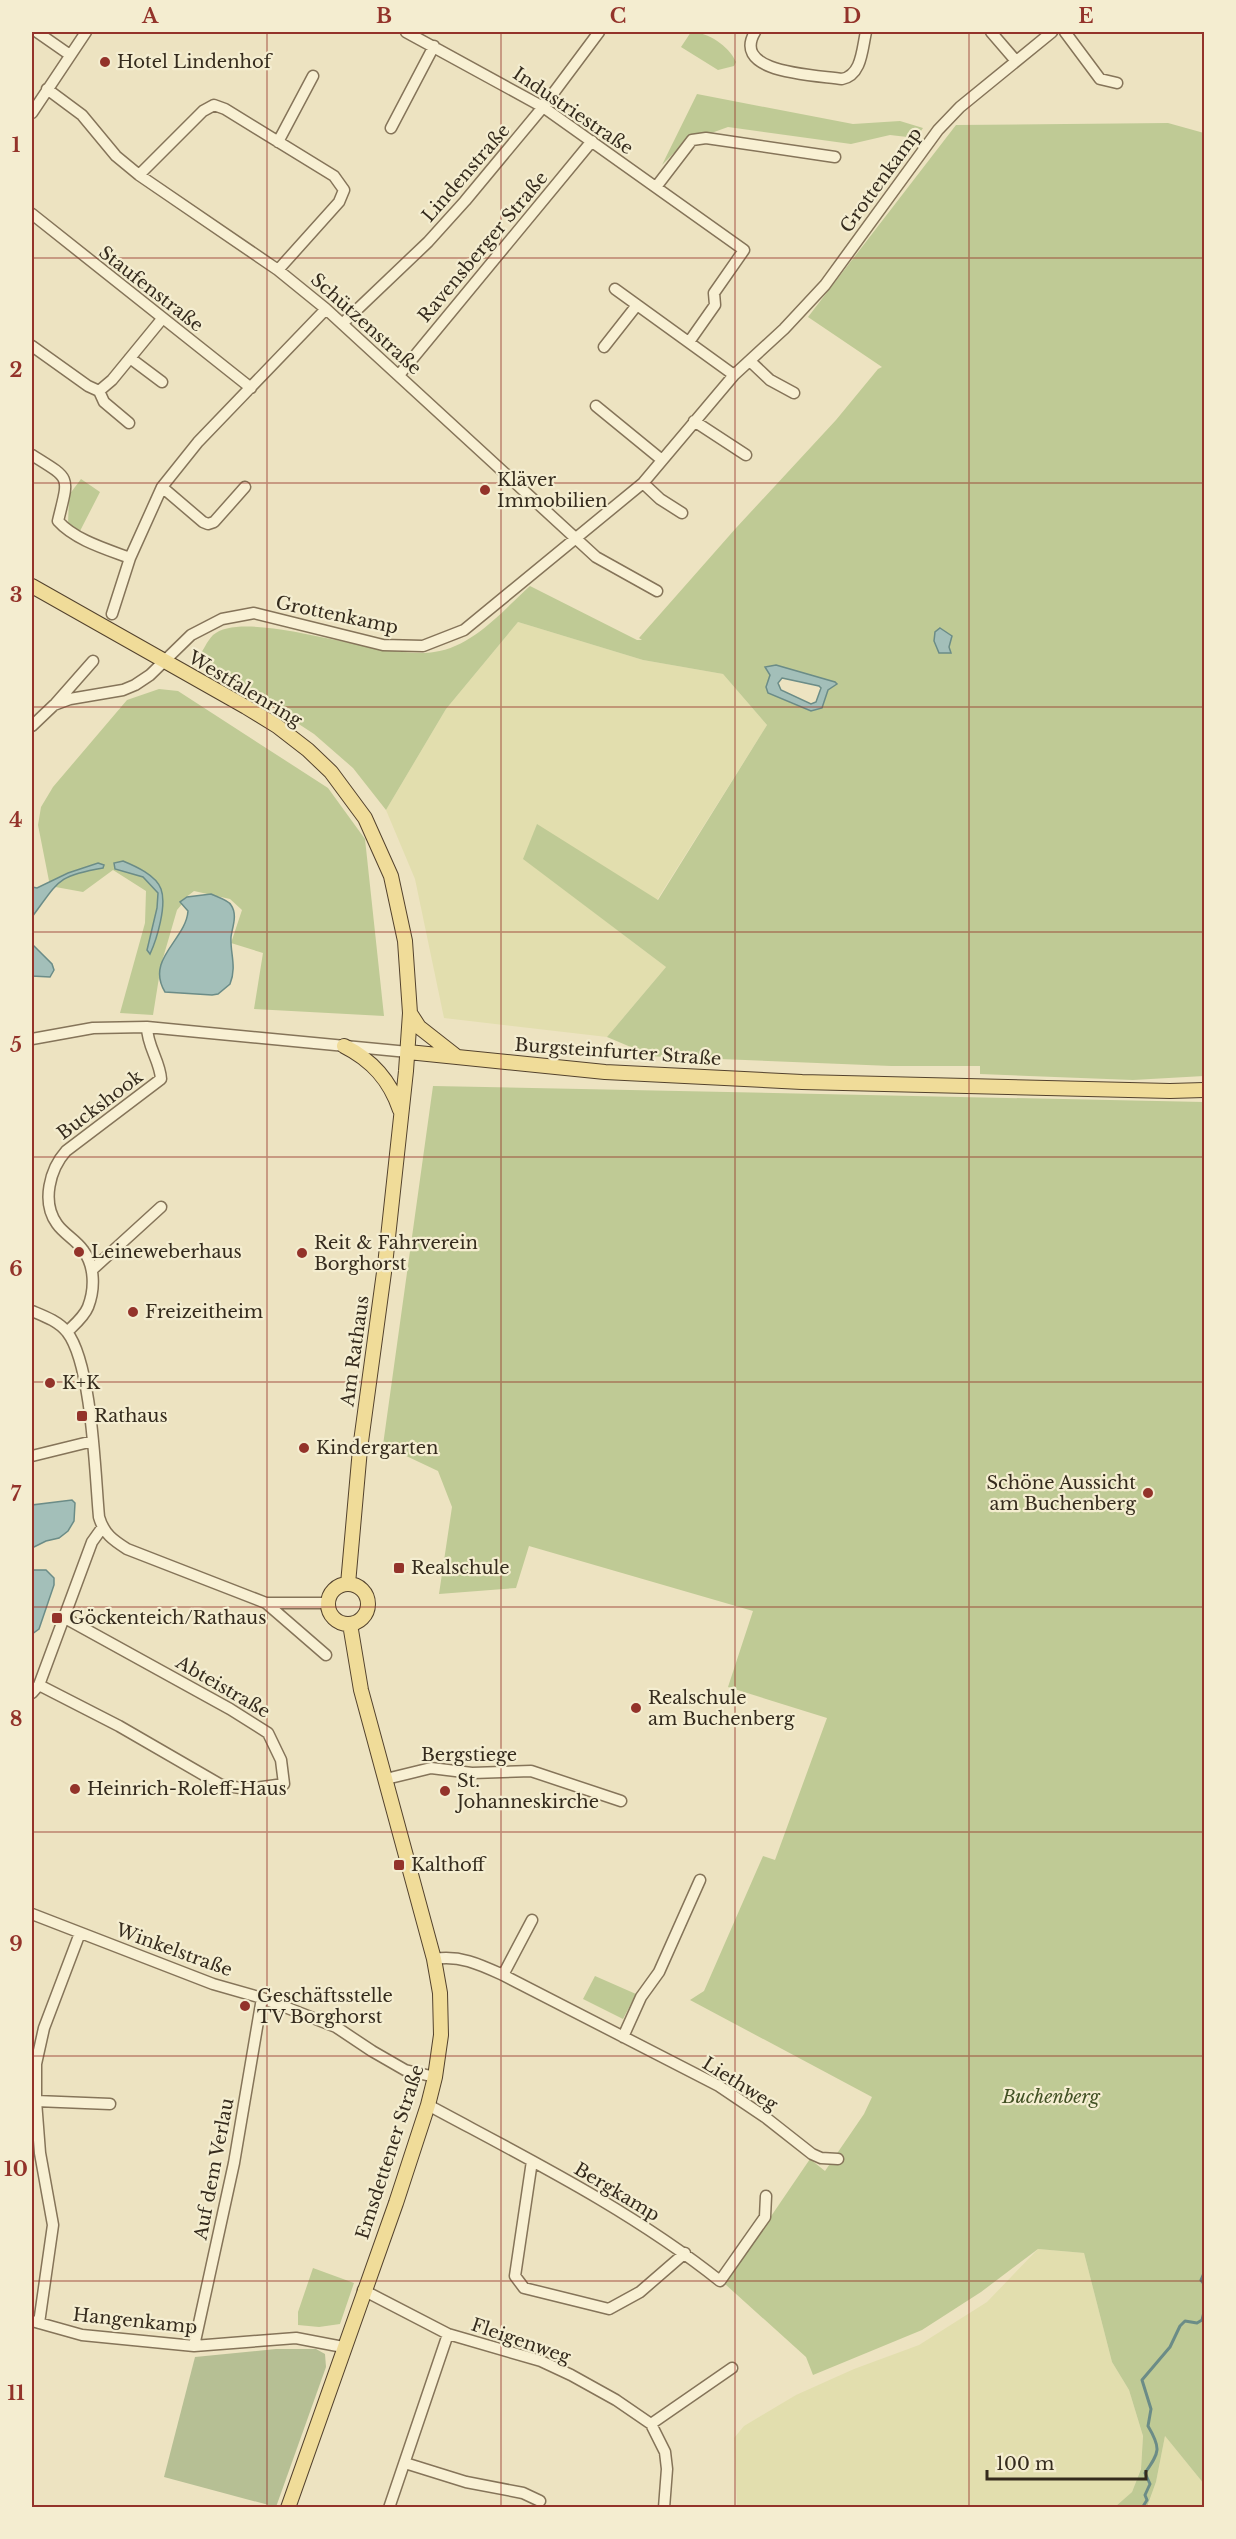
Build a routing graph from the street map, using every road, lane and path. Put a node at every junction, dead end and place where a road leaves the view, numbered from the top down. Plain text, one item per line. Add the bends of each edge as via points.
1 (37, 32) edge
2 (86, 32) edge
3 (406, 32) edge
4 (599, 32) edge
5 (755, 32) edge
6 (866, 32) edge
7 (991, 32) edge
8 (1052, 32) edge
9 (1065, 32) edge
10 (434, 46) junction
11 (70, 55) junction
12 (1016, 61) junction
13 (313, 76) dead end
14 (1118, 83) dead end
15 (47, 89) junction
16 (543, 107) junction
17 (32, 113) edge
18 (391, 128) dead end
19 (592, 141) junction
20 (278, 142) junction
21 (835, 157) dead end
22 (139, 175) junction
23 (656, 187) junction
24 (32, 214) edge
25 (278, 270) junction
26 (615, 289) dead end
27 (637, 305) junction
28 (326, 309) junction
29 (162, 319) junction
30 (343, 323) junction
31 (689, 342) junction
32 (32, 346) edge
33 (604, 347) dead end
34 (130, 358) junction
35 (750, 361) junction
36 (399, 375) junction
37 (734, 375) junction
38 (162, 382) dead end
39 (251, 388) junction
40 (99, 391) junction
41 (794, 393) dead end
42 (597, 406) dead end
43 (694, 421) junction
44 (129, 423) dead end
45 (32, 455) edge
46 (746, 455) dead end
47 (662, 460) junction
48 (643, 483) junction
49 (162, 486) junction
50 (245, 487) dead end
51 (682, 513) dead end
52 (577, 538) junction
53 (130, 558) junction
54 (32, 586) edge
55 (657, 591) dead end
56 (112, 614) dead end
57 (93, 661) dead end
58 (163, 661) junction
59 (54, 705) junction
60 (32, 726) edge
61 (410, 1013) junction
62 (147, 1027) junction
63 (32, 1039) edge
64 (344, 1046) junction
65 (408, 1052) junction
66 (458, 1057) junction
67 (1204, 1090) edge
68 (401, 1112) junction
69 (161, 1207) dead end
70 (93, 1269) junction
71 (32, 1311) edge
72 (67, 1332) junction
73 (93, 1441) junction
74 (32, 1456) edge
75 (102, 1528) junction
76 (348, 1584) junction
77 (266, 1603) junction
78 (328, 1603) junction
79 (65, 1618) junction
80 (350, 1624) junction
81 (326, 1655) dead end
82 (35, 1689) edge
83 (386, 1779) junction
84 (621, 1801) dead end
85 (700, 1881) dead end
86 (32, 1914) edge
87 (532, 1920) dead end
88 (80, 1933) junction
89 (434, 1959) junction
90 (503, 1975) junction
91 (262, 1998) junction
92 (623, 2037) junction
93 (435, 2077) junction
94 (36, 2101) junction
95 (110, 2104) dead end
96 (428, 2105) junction
97 (838, 2159) dead end
98 (532, 2161) junction
99 (766, 2196) dead end
100 (685, 2253) junction
101 (363, 2290) junction
102 (35, 2322) edge
103 (448, 2334) junction
104 (194, 2346) junction
105 (343, 2347) junction
106 (732, 2368) dead end
107 (651, 2424) junction
108 (405, 2463) junction
109 (540, 2502) dead end
110 (288, 2508) edge
111 (389, 2508) edge
112 (664, 2508) edge

1 - 11 street
2 - 11 street
3 - 10 street, Industriestraße
4 - 16 street, Lindenstraße
5 - 6 street via 750,51 767,67 842,79 856,71
7 - 12 street
8 - 12 street, Grottenkamp
9 - 14 street via 1100,79
10 - 16 street, Industriestraße
10 - 18 street
11 - 15 street
12 - 35 street, Grottenkamp via 938,130 825,285
13 - 20 street
15 - 17 street
15 - 22 street, Schützenstraße via 82,116 116,156
16 - 19 street, Industriestraße
16 - 30 street, Lindenstraße via 428,242
19 - 23 street, Industriestraße
19 - 36 street, Ravensberger Straße
20 - 22 street via 214,105 203,111
20 - 25 street via 334,176 344,190 339,202
21 - 23 street via 706,138 692,140
22 - 25 street, Schützenstraße
23 - 31 street, Industriestraße via 744,249 714,293 715,305
24 - 29 street, Staufenstraße
25 - 28 street, Schützenstraße
26 - 27 street
27 - 31 street
27 - 33 street
28 - 30 street, Schützenstraße
28 - 39 street
29 - 34 street
29 - 39 street, Staufenstraße
30 - 36 street, Schützenstraße
31 - 37 street
32 - 40 street
34 - 38 street
34 - 40 street
35 - 37 street, Grottenkamp
35 - 41 street via 770,380
36 - 52 street, Schützenstraße
37 - 43 street, Grottenkamp
39 - 49 street
40 - 44 street via 104,402
42 - 47 street
43 - 46 street
43 - 47 street, Grottenkamp
45 - 53 street via 62,474 66,481 58,521 65,529
47 - 48 street, Grottenkamp
48 - 51 street
48 - 52 street, Grottenkamp
49 - 50 street via 208,524
49 - 53 street
52 - 55 street, Schützenstraße via 596,557
52 - 58 street, Grottenkamp via 474,623 423,646 383,645 254,613 222,619 191,635
53 - 56 street
54 - 58 main road, Westfalenring
57 - 59 street
58 - 59 street, Grottenkamp via 150,675 123,690
58 - 61 main road, Westfalenring via 278,726 331,772 365,819 391,876 399,909
59 - 60 street
61 - 65 main road, Westfalenring
61 - 66 main road via 419,1027
62 - 63 street, Burgsteinfurter Straße via 93,1028
62 - 64 street, Burgsteinfurter Straße
62 - 70 street, Buckshook via 161,1079 66,1151 50,1182 50,1205 57,1224 82,1248
64 - 65 street, Burgsteinfurter Straße
64 - 68 main road via 381,1074 393,1090
65 - 66 main road, Burgsteinfurter Straße
65 - 68 main road, Am Rathaus
66 - 67 main road, Burgsteinfurter Straße via 605,1072 802,1082
68 - 76 main road, Am Rathaus via 360,1449
69 - 70 street
70 - 72 street via 87,1309
71 - 72 street
72 - 73 street via 78,1348
73 - 74 street
73 - 75 street
75 - 77 street via 127,1549
75 - 79 street via 93,1542
76 - 78 main road via 334,1590
76 - 80 main road via 363,1590 369,1604 363,1618
77 - 78 street
77 - 81 street
78 - 80 main road via 334,1619
79 - 82 street
79 - 82 street, Abteistraße via 230,1708 268,1733 281,1760 284,1784 247,1789 221,1785 119,1726
80 - 83 main road, Emsdettener Straße via 361,1690
83 - 84 street, Bergstiege via 431,1768 472,1773 531,1771
83 - 89 main road, Emsdettener Straße
85 - 92 street via 660,1972 641,1997
86 - 88 street, Winkelstraße
87 - 90 street
88 - 91 street, Winkelstraße via 213,1984
88 - 94 street via 44,2028 36,2064
89 - 90 street, Liethweg via 451,1956
89 - 93 main road, Emsdettener Straße via 441,2035
90 - 92 street, Liethweg
91 - 93 street, Winkelstraße via 336,2027 405,2070
91 - 104 street, Auf dem Verlau via 234,2163
92 - 97 street, Liethweg via 719,2086 812,2154
93 - 96 main road, Emsdettener Straße
94 - 95 street
94 - 102 street via 40,2153 53,2225
96 - 98 street, Bergkamp
96 - 101 main road, Emsdettener Straße
98 - 100 street, Bergkamp
98 - 100 street via 515,2276 524,2288 609,2309 640,2292
99 - 100 street, Bergkamp via 765,2217 720,2281
101 - 103 street, Fleigenweg
101 - 105 main road, Emsdettener Straße
102 - 104 street, Hangenkamp via 82,2335
103 - 107 street, Fleigenweg via 541,2361 616,2400
103 - 108 street
104 - 105 street, Hangenkamp via 296,2338
105 - 110 main road, Emsdettener Straße
106 - 107 street
107 - 112 street, Fleigenweg via 665,2452
108 - 109 street via 466,2482 523,2493
108 - 111 street

